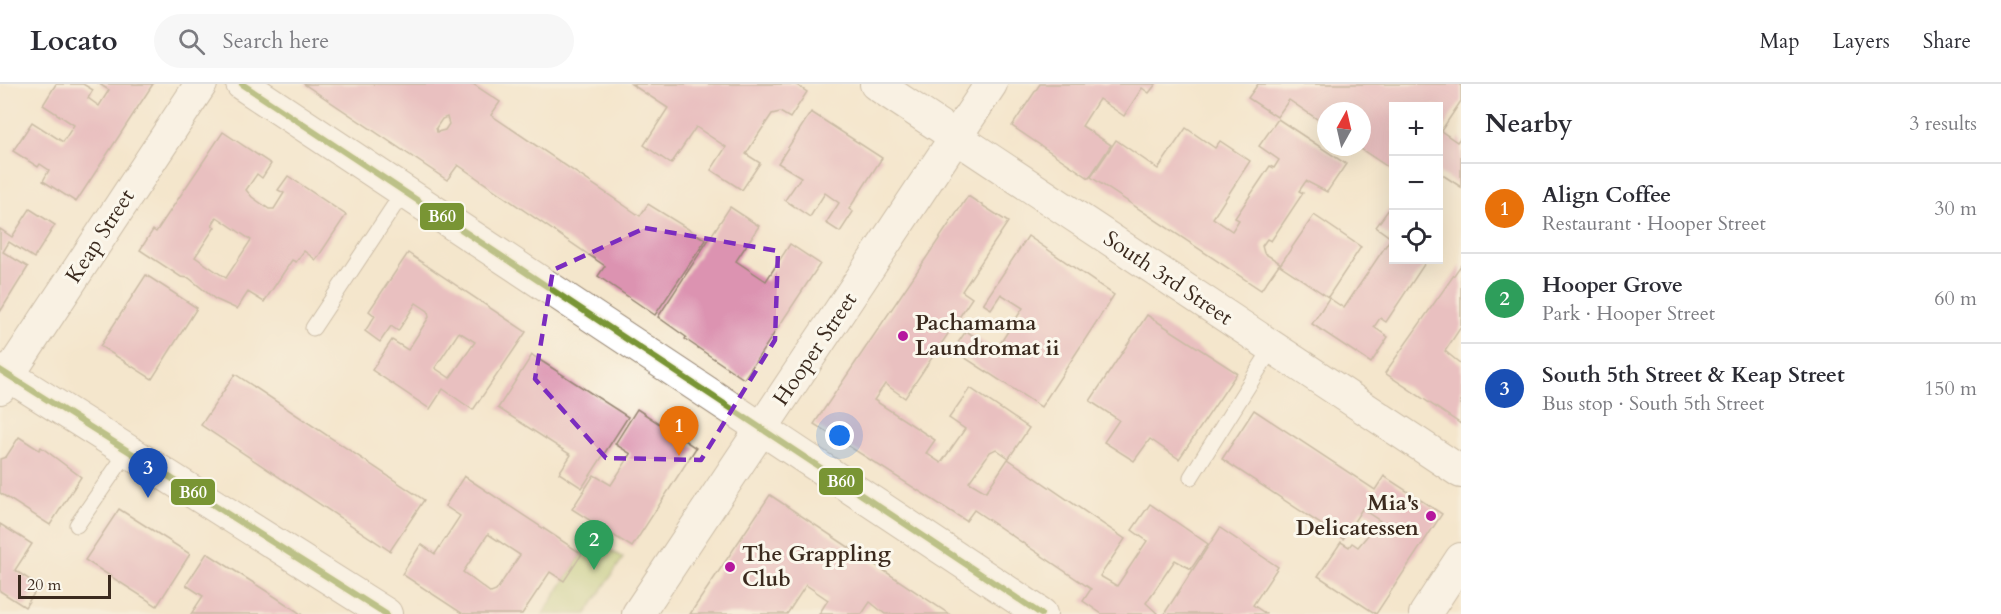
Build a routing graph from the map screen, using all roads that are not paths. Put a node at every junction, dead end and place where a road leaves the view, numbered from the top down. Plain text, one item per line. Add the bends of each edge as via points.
1 (201, 84) edge
2 (242, 84) edge
3 (876, 84) edge
4 (991, 84) edge
5 (956, 137) junction
6 (404, 191) junction
7 (313, 328) dead end
8 (1272, 348) junction
9 (3, 378) edge
10 (762, 429) junction
11 (128, 451) junction
12 (1461, 472) edge
13 (1191, 477) dead end
14 (77, 525) dead end
15 (1461, 560) edge
16 (386, 614) edge
17 (638, 614) edge
18 (1041, 614) edge
19 (1425, 614) edge

1 - 9 street, Keap Street
2 - 6 street
3 - 5 street, South 3rd Street
4 - 5 street, Hooper Street
5 - 8 street, South 3rd Street
5 - 10 street, Hooper Street
6 - 7 lane
6 - 10 street
8 - 12 street, South 3rd Street
8 - 13 lane
9 - 11 street
10 - 17 street, Hooper Street
10 - 18 street
11 - 14 lane
11 - 16 street
15 - 19 street

